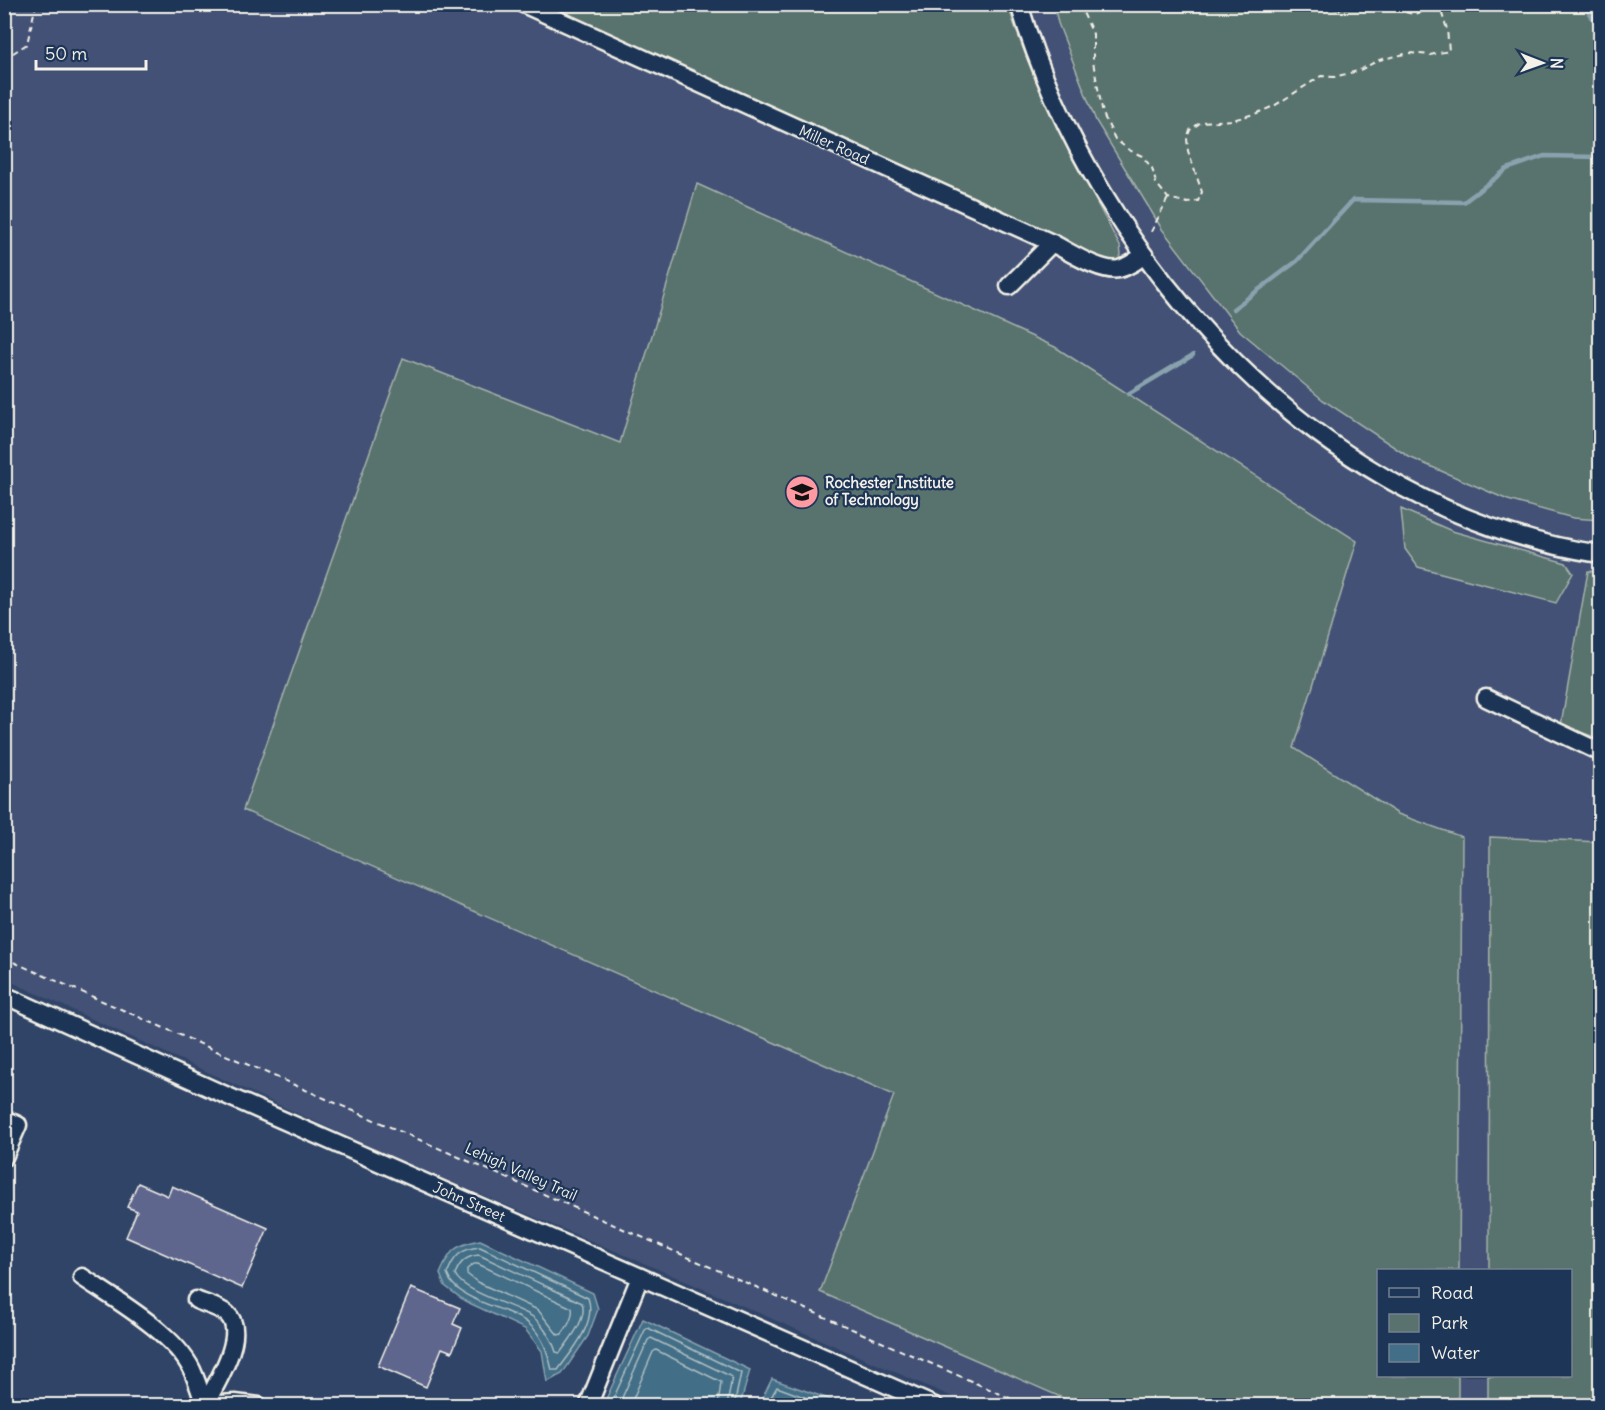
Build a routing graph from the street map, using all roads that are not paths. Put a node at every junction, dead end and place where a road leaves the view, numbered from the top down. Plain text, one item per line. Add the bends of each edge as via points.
1 (523, 4) edge
2 (1019, 4) edge
3 (1052, 243) junction
4 (1144, 255) junction
5 (1009, 286) dead end
6 (1600, 555) edge
7 (1486, 698) dead end
8 (1600, 752) edge
9 (4, 994) edge
10 (4, 1119) edge
11 (4, 1157) edge
12 (82, 1277) dead end
13 (640, 1277) junction
14 (196, 1300) dead end
15 (205, 1406) edge
16 (259, 1406) edge
17 (588, 1406) edge
18 (934, 1406) edge

1 - 3 street, Miller Road
2 - 4 street via 1044,77 1069,130
3 - 4 street, Miller Road via 1106,270 1118,270
3 - 5 street
4 - 6 street via 1224,350 1255,380 1364,466 1456,515 1528,539
7 - 8 street
9 - 13 street, John Street
10 - 11 street via 18,1125
12 - 15 street via 168,1339 192,1369
13 - 17 street
13 - 18 street, John Street
14 - 15 street via 226,1313 235,1329 227,1359
15 - 16 street

